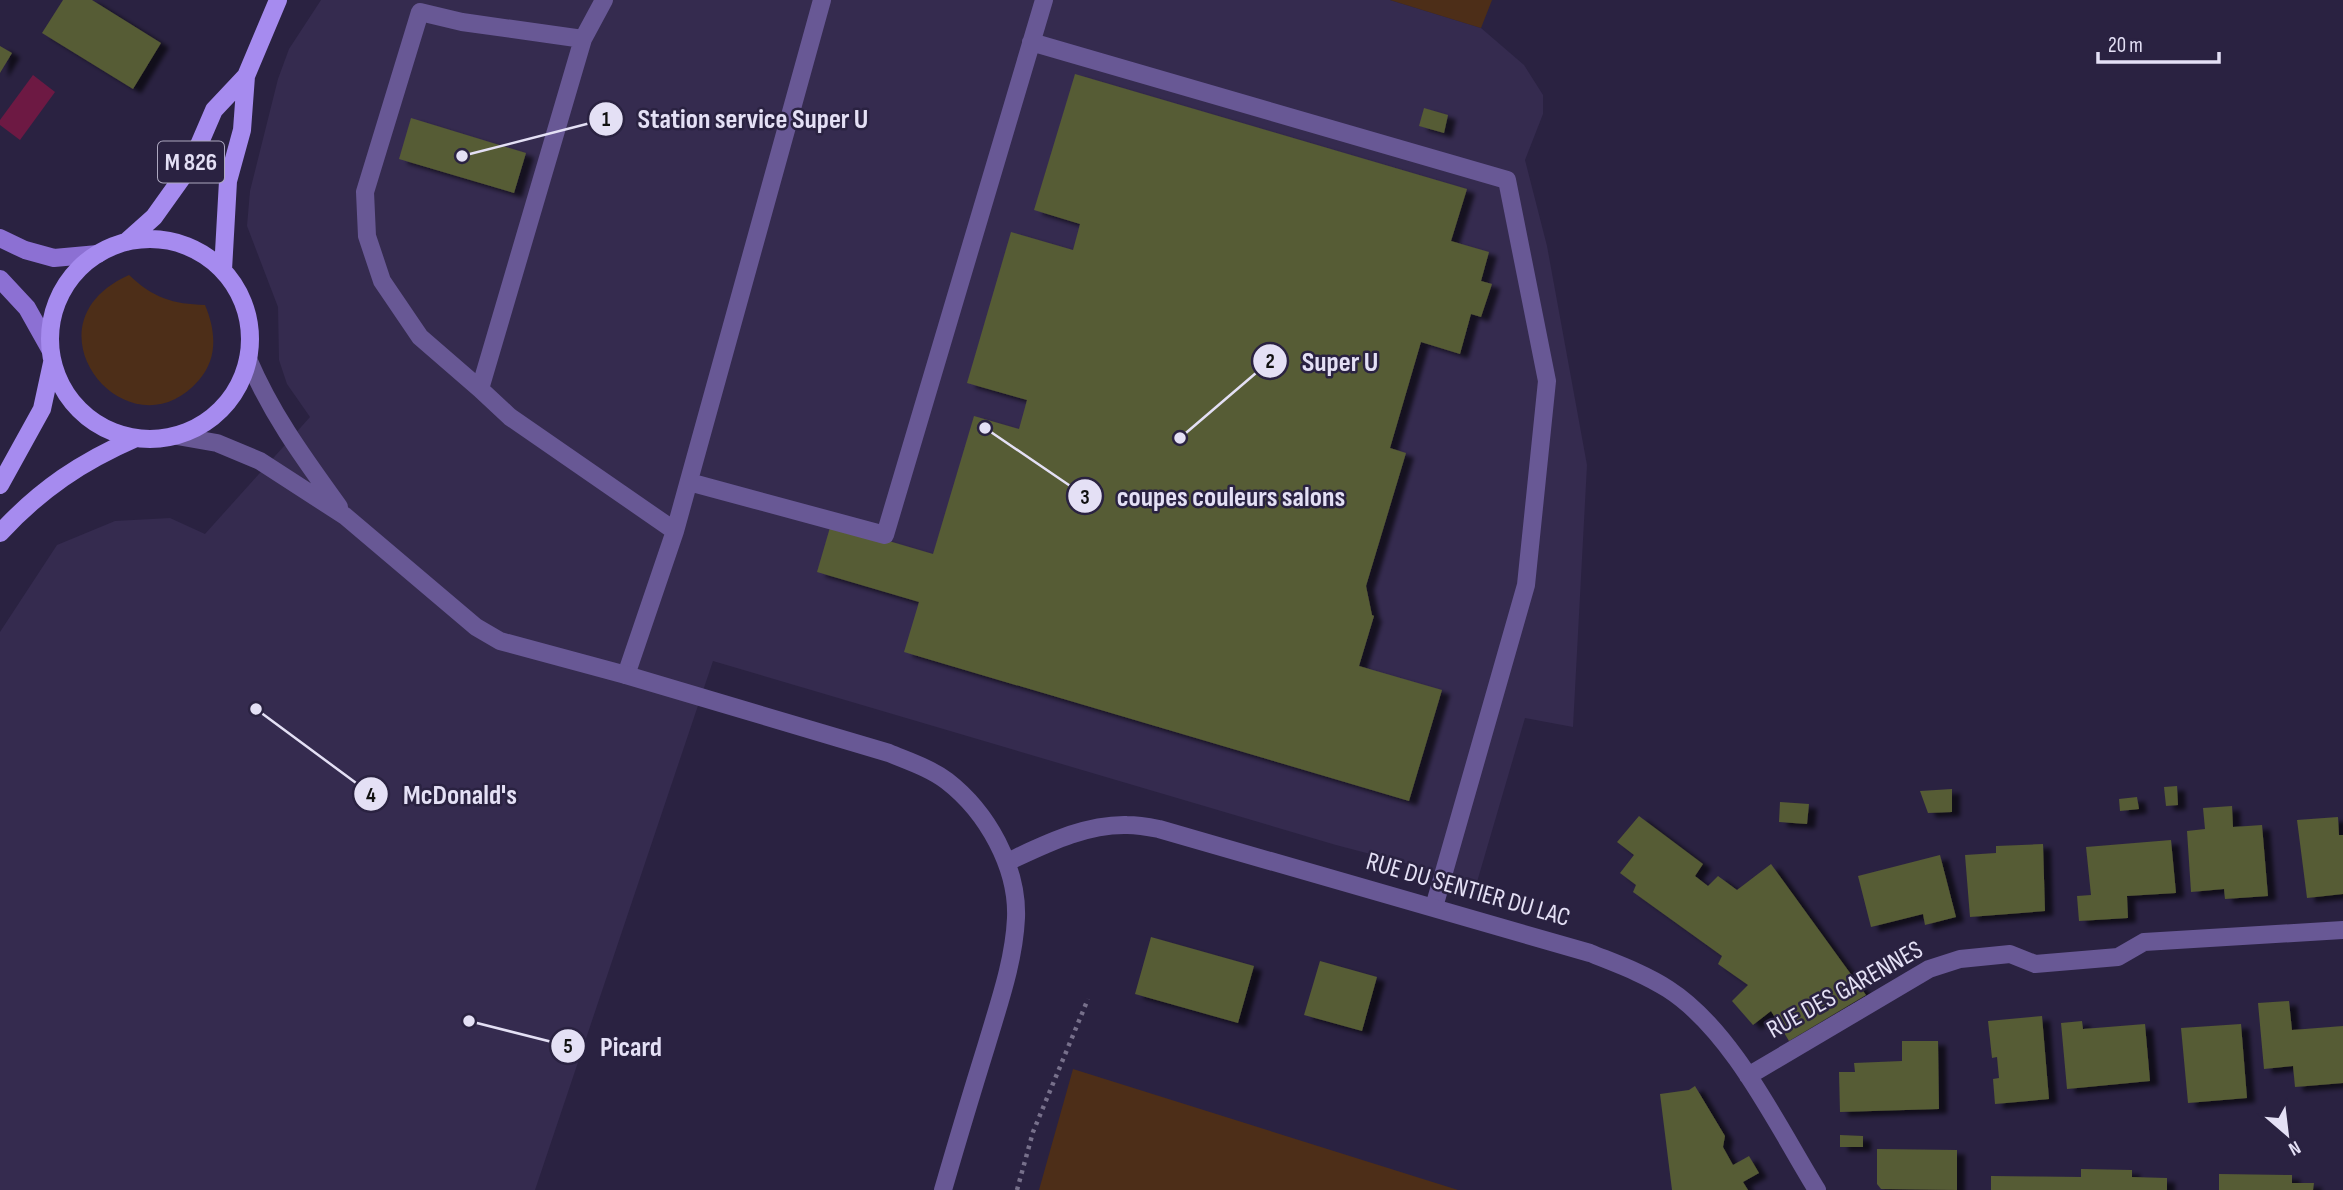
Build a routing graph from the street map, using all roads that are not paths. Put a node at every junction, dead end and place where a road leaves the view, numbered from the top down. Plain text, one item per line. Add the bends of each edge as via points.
1 (278, 0) edge
2 (604, 0) edge
3 (822, 0) edge
4 (1044, 0) edge
5 (423, 6) edge
6 (583, 40) junction
7 (1031, 42) junction
8 (246, 76) junction
9 (0, 238) edge
10 (126, 242) junction
11 (98, 254) junction
12 (223, 270) junction
13 (0, 279) edge
14 (51, 356) junction
15 (248, 359) junction
16 (480, 389) junction
17 (177, 436) junction
18 (136, 438) junction
19 (689, 482) junction
20 (0, 485) edge
21 (345, 516) junction
22 (675, 531) junction
23 (0, 533) edge
24 (626, 675) junction
25 (1007, 862) junction
26 (1434, 907) junction
27 (2343, 930) edge
28 (1748, 1076) junction
29 (943, 1190) edge
30 (1817, 1190) edge

1 - 8 main road, M 826
2 - 6 street
3 - 19 street
4 - 7 street
5 - 6 street via 462,22
5 - 16 street via 365,192 367,236 382,281 420,337
6 - 16 street
7 - 19 street via 886,535
7 - 26 street via 1507,180 1547,381 1525,585
8 - 10 main road, M 826 via 214,110 189,168 154,217
8 - 12 main road, M 826 via 242,130 228,181
9 - 11 main road via 54,258
10 - 11 main road
10 - 12 main road via 178,243 202,253
11 - 14 main road via 76,272 60,295 51,322
12 - 15 main road via 247,311
13 - 14 main road via 27,308
14 - 18 main road via 74,406 113,433
14 - 20 main road via 42,409
15 - 17 main road via 239,384 223,407
15 - 21 street via 283,429
16 - 22 street via 510,417
17 - 18 main road
17 - 21 street via 217,443 260,461
18 - 23 main road via 70,472 27,504
19 - 22 street
21 - 24 street via 476,628 500,641
22 - 24 street
24 - 25 street via 918,764 946,780 970,803
25 - 26 street, RUE DU SENTIER DU LAC via 1093,829 1159,828
25 - 29 street via 1016,918 1011,956
26 - 28 street, RUE DU SENTIER DU LAC via 1590,953 1641,974 1697,1013
27 - 28 street, RUE DES GARENNES via 2144,942 2118,957 2049,963 2035,964 2010,954 1960,959 1919,975
28 - 30 street, RUE DU SENTIER DU LAC

